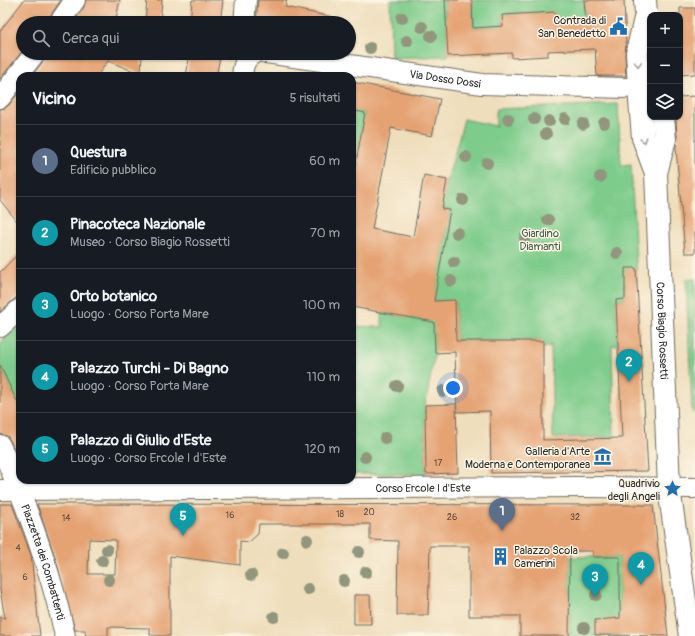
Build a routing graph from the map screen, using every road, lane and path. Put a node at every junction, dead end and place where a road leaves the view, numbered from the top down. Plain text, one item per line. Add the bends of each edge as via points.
1 (75, 0) edge
2 (246, 0) edge
3 (647, 12) edge
4 (64, 16) edge
5 (245, 16) edge
6 (30, 60) edge
7 (315, 60) edge
8 (20, 72) edge
9 (16, 77) edge
10 (626, 88) dead end
11 (0, 98) edge
12 (663, 120) edge
13 (656, 173) junction
14 (16, 313) edge
15 (0, 327) edge
16 (0, 445) edge
17 (662, 488) junction
18 (695, 488) edge
19 (10, 490) edge
20 (66, 636) edge
21 (690, 636) edge

1 - 4 street
2 - 5 street
3 -> 13 street, Corso Biagio Rossetti via 637,53 643,138
6 - 8 street
7 - 10 street, Via Dosso Dossi via 482,84
9 - 11 street
12 - 13 street, Corso Biagio Rossetti via 664,139
13 - 17 street, Corso Biagio Rossetti
14 - 15 street
16 - 19 street, Piazzetta dei Combattenti
17 - 18 street, Corso Ercole I d'Este
17 - 19 street, Corso Ercole I d'Este
17 - 21 street, Corso Biagio Rossetti
19 - 20 street, Piazzetta dei Combattenti via 42,554

